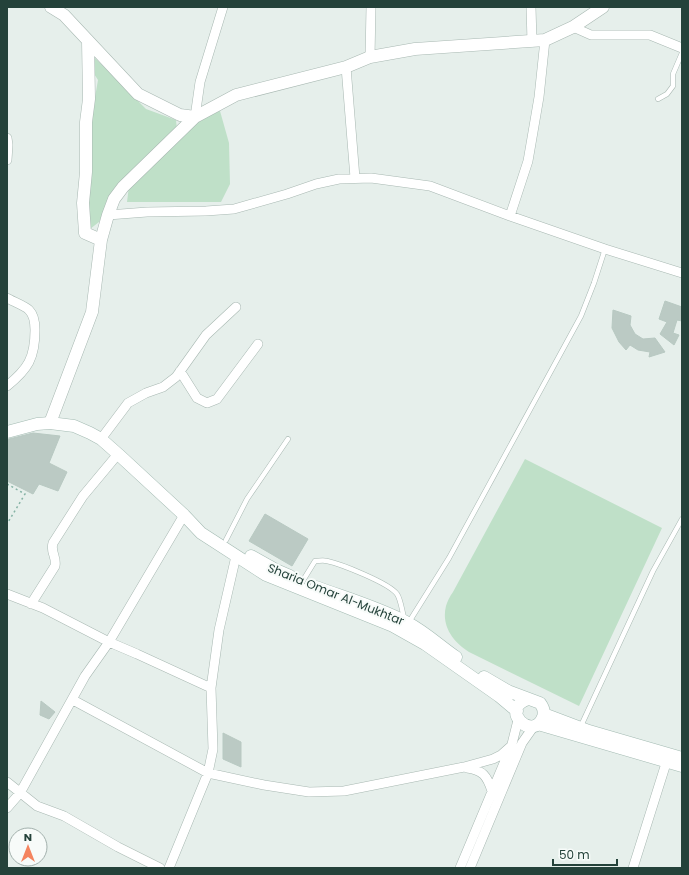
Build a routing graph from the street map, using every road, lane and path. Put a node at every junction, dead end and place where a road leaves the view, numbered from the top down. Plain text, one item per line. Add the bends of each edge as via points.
1 (51, 7) edge
2 (223, 7) edge
3 (371, 7) edge
4 (531, 7) edge
5 (603, 7) edge
6 (573, 28) junction
7 (545, 40) junction
8 (88, 41) junction
9 (532, 42) junction
10 (682, 48) edge
11 (682, 53) edge
12 (370, 58) junction
13 (346, 66) junction
14 (658, 99) dead end
15 (195, 117) junction
16 (7, 138) edge
17 (7, 160) edge
18 (355, 178) junction
19 (108, 215) junction
20 (510, 216) junction
21 (101, 240) junction
22 (605, 249) junction
23 (682, 273) edge
24 (7, 298) edge
25 (236, 307) dead end
26 (258, 344) dead end
27 (180, 371) junction
28 (7, 386) edge
29 (50, 423) junction
30 (7, 432) edge
31 (101, 439) junction
32 (288, 439) dead end
33 (118, 454) junction
34 (7, 484) edge
35 (184, 515) junction
36 (682, 519) edge
37 (7, 524) edge
38 (226, 540) junction
39 (236, 556) junction
40 (302, 582) junction
41 (7, 594) edge
42 (31, 604) junction
43 (407, 623) junction
44 (109, 642) junction
45 (211, 688) junction
46 (528, 699) junction
47 (73, 700) junction
48 (518, 716) junction
49 (538, 721) junction
50 (580, 728) junction
51 (510, 747) junction
52 (668, 758) junction
53 (682, 758) edge
54 (682, 766) edge
55 (464, 767) junction
56 (208, 773) junction
57 (7, 782) edge
58 (492, 791) junction
59 (20, 793) junction
60 (7, 808) edge
61 (160, 868) edge
62 (169, 868) edge
63 (460, 868) edge
64 (470, 868) edge
65 (633, 868) edge

1 - 8 main road via 64,15
2 - 15 street via 200,82
3 - 12 street
4 - 9 street
5 - 6 main road
6 - 7 main road
6 - 10 street via 591,35 650,35
7 - 9 main road
7 - 20 street via 528,161
8 - 15 main road via 138,94 180,115
8 - 21 main road via 89,98 83,210 85,233
9 - 12 main road via 415,49
11 - 14 lane via 673,74 673,86 667,94
12 - 13 main road
13 - 15 main road via 236,95
13 - 18 street
15 - 19 main road via 123,188 114,199
16 - 17 street
18 - 19 street via 316,184 234,209
18 - 20 street via 430,186
19 - 21 main road
20 - 22 street
21 - 29 main road via 92,312
22 - 23 street
22 - 43 lane via 581,316 449,558
24 - 28 street via 29,310 35,322 35,345 29,363 21,375
25 - 27 street via 206,335
26 - 27 street via 217,399 207,403 197,398
27 - 31 street via 163,387 128,403
29 - 30 main road, Sharia Omar Al-Mukhtar
29 - 31 main road, Sharia Omar Al-Mukhtar via 74,426
31 - 33 main road, Sharia Omar Al-Mukhtar
32 - 38 lane via 247,499
33 - 35 main road, Sharia Omar Al-Mukhtar
33 - 42 street via 83,496 53,543 55,566
34 - 37 path via 25,494
35 - 38 main road, Sharia Omar Al-Mukhtar
35 - 39 main road, Sharia Omar Al-Mukhtar via 201,533
35 - 44 street
36 - 50 lane via 653,571
38 - 40 main road, Sharia Omar Al-Mukhtar via 256,560
39 - 45 street via 219,630
39 - 48 main road, Sharia Omar Al-Mukhtar via 266,575 410,635 499,696
40 - 43 main road, Sharia Omar Al-Mukhtar
40 - 43 lane via 315,561 325,560 346,567 392,590 397,595
41 - 42 street
42 - 44 street
43 - 46 main road, Sharia Omar Al-Mukhtar via 487,679
44 - 45 street
44 - 47 street via 85,676
45 - 56 street via 213,749
46 - 48 main road via 520,704
46 - 49 main road via 536,700 542,706
47 - 56 street
47 - 59 street
48 - 49 main road via 525,725
48 - 51 street
49 - 50 main road
49 - 52 main road
49 - 64 street via 522,743
50 - 52 main road
51 - 55 street via 492,759
51 - 58 street
52 - 53 main road
52 - 54 main road
52 - 65 street
55 - 56 street via 344,791 309,792
55 - 58 street via 481,772
56 - 62 street
57 - 59 street
58 - 63 street
59 - 60 street
59 - 61 street via 37,806 64,816

